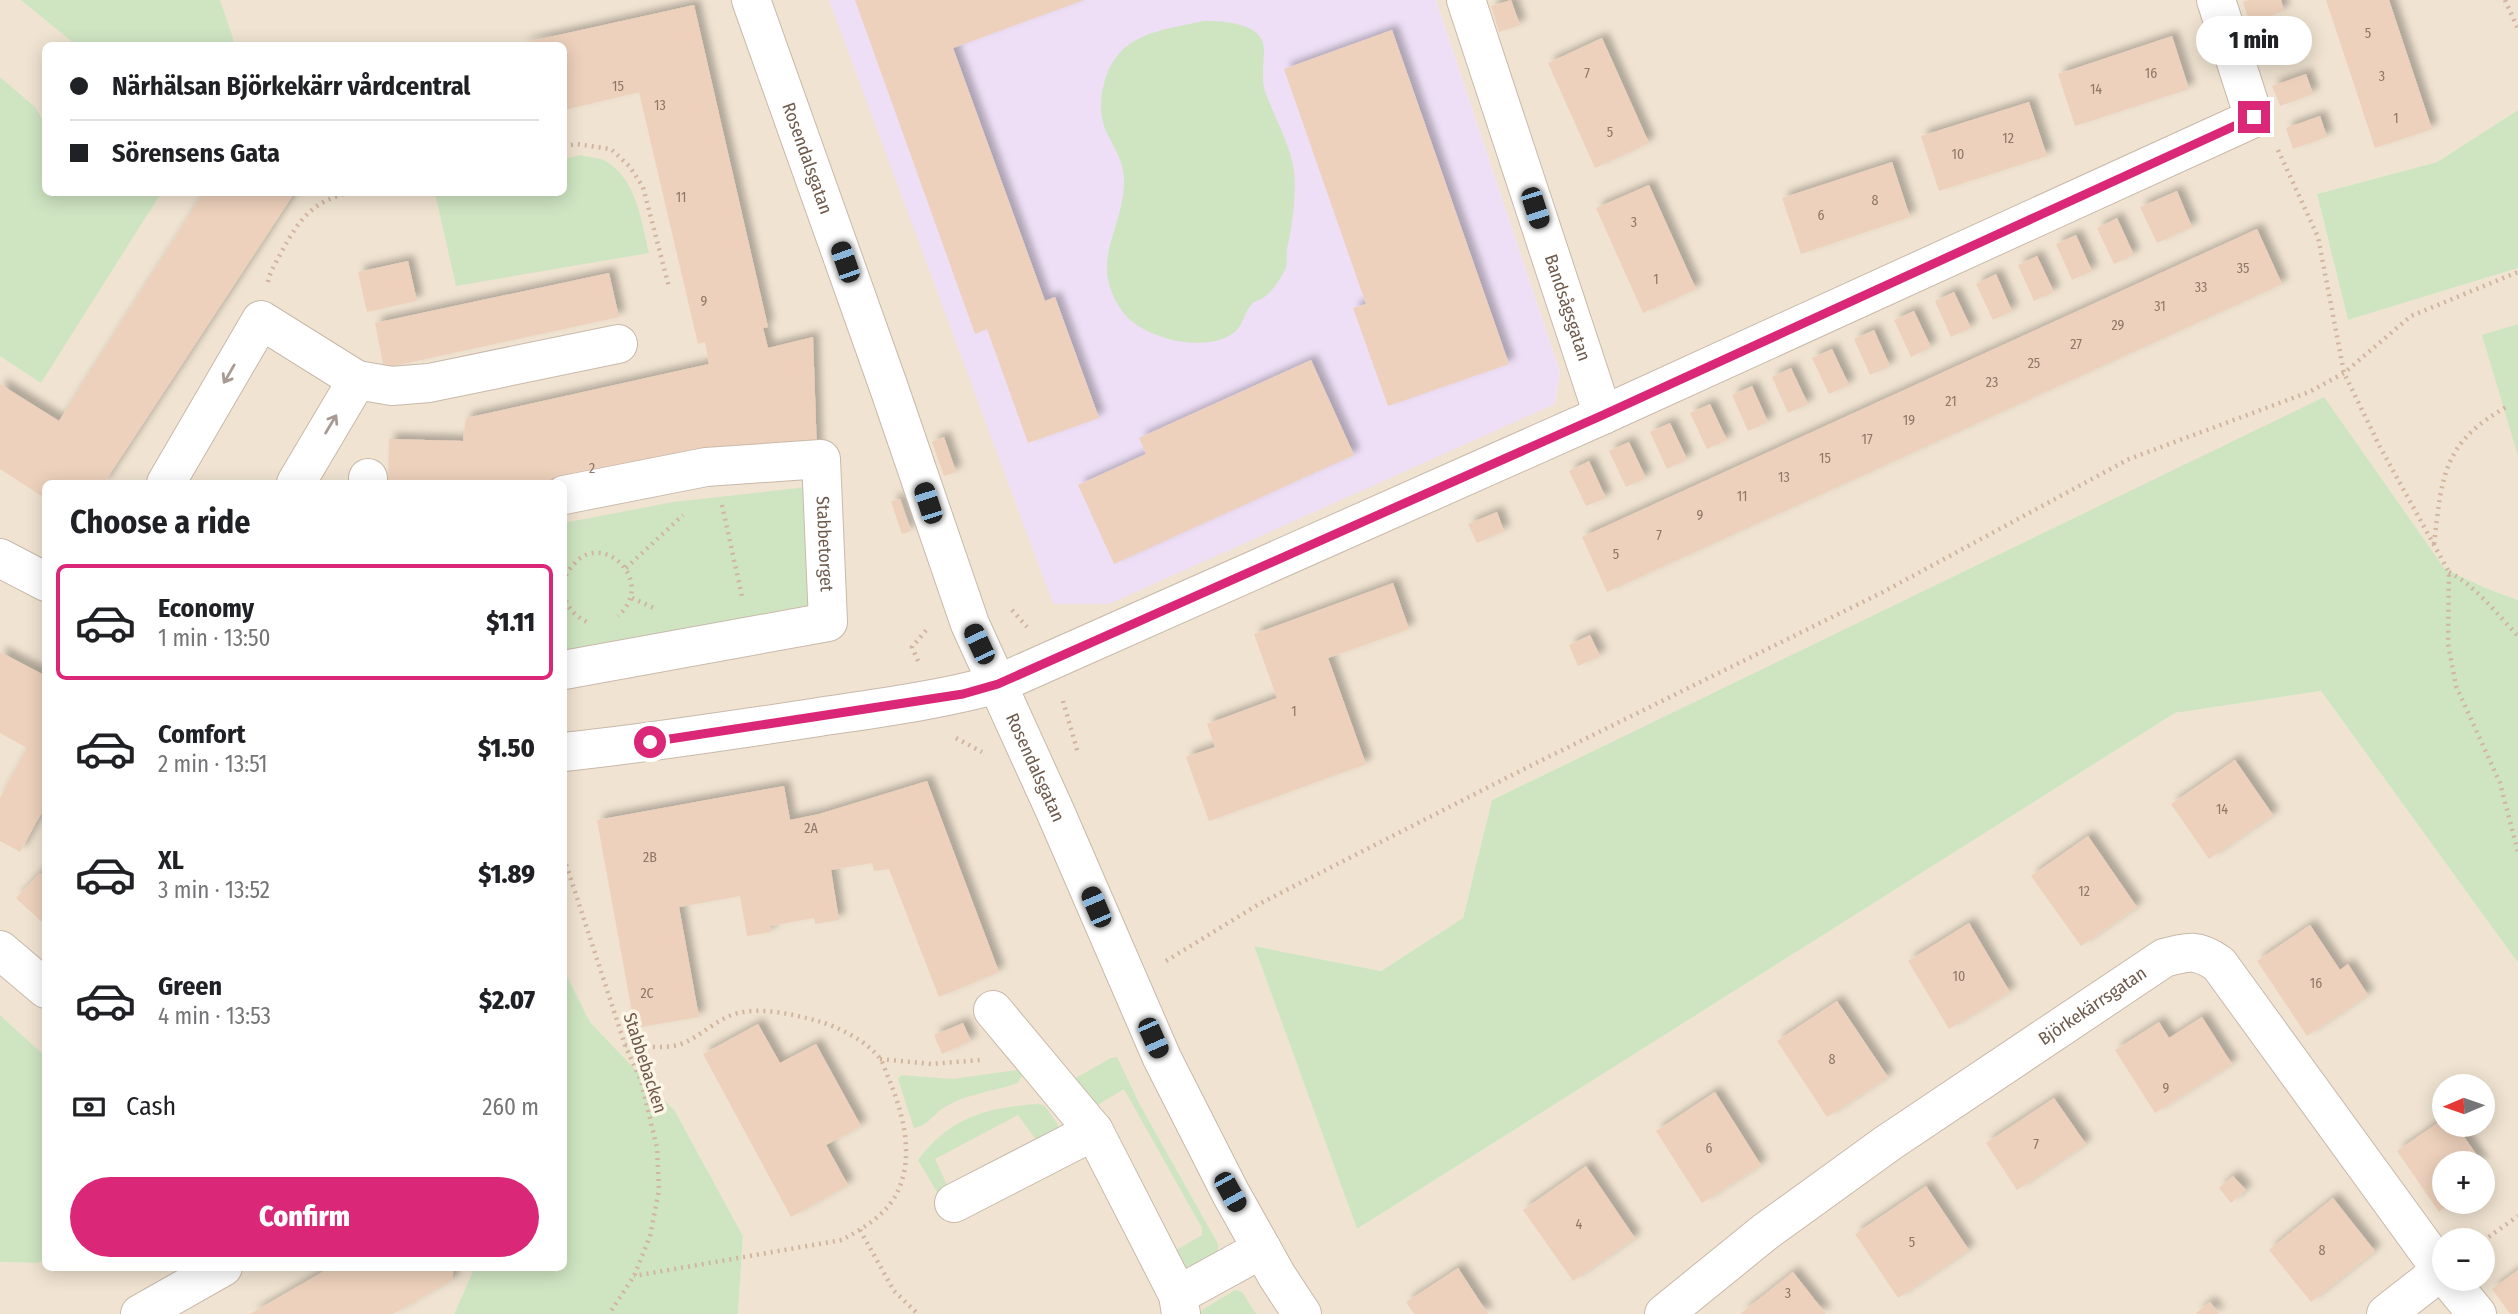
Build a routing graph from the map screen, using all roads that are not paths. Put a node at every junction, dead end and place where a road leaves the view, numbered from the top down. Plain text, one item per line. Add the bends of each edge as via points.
1 (751, 0) edge
2 (1466, 0) edge
3 (2216, 0) edge
4 (618, 344) dead end
5 (357, 380) junction
6 (1603, 415) junction
7 (168, 480) edge
8 (298, 480) edge
9 (567, 494) edge
10 (0, 558) edge
11 (42, 580) edge
12 (567, 669) edge
13 (998, 684) junction
14 (567, 752) edge
15 (0, 950) edge
16 (42, 986) edge
17 (993, 1010) dead end
18 (1094, 1131) junction
19 (954, 1203) dead end
20 (1262, 1249) junction
21 (2432, 1257) edge
22 (216, 1271) edge
23 (2432, 1284) edge
24 (2458, 1291) edge
25 (1179, 1304) edge
26 (140, 1314) edge
27 (1301, 1314) edge
28 (1664, 1314) edge
29 (2386, 1314) edge
30 (2477, 1314) edge

1 - 13 street, Rosendalsgatan via 943,551
2 - 6 street, Bandsågsgatan
3 - 6 street via 2254,117
4 - 5 street via 429,383 392,386
5 -> 7 street via 261,320
8 -> 5 street
6 - 13 street
9 - 12 street, Stabbetorget via 706,467 821,458 828,622
10 - 11 street
13 - 14 street via 836,714
13 - 20 street, Rosendalsgatan via 1162,1058
15 - 16 street
17 - 18 street
18 - 19 street
18 - 25 street
20 - 25 street
20 - 27 street, Rosendalsgatan
21 - 28 street, Björkekärrsgatan via 2219,964 2205,954 2185,952 2164,958 1888,1143 1765,1232
22 - 26 street
23 - 29 street
24 - 30 street, Björkekärrsgatan

